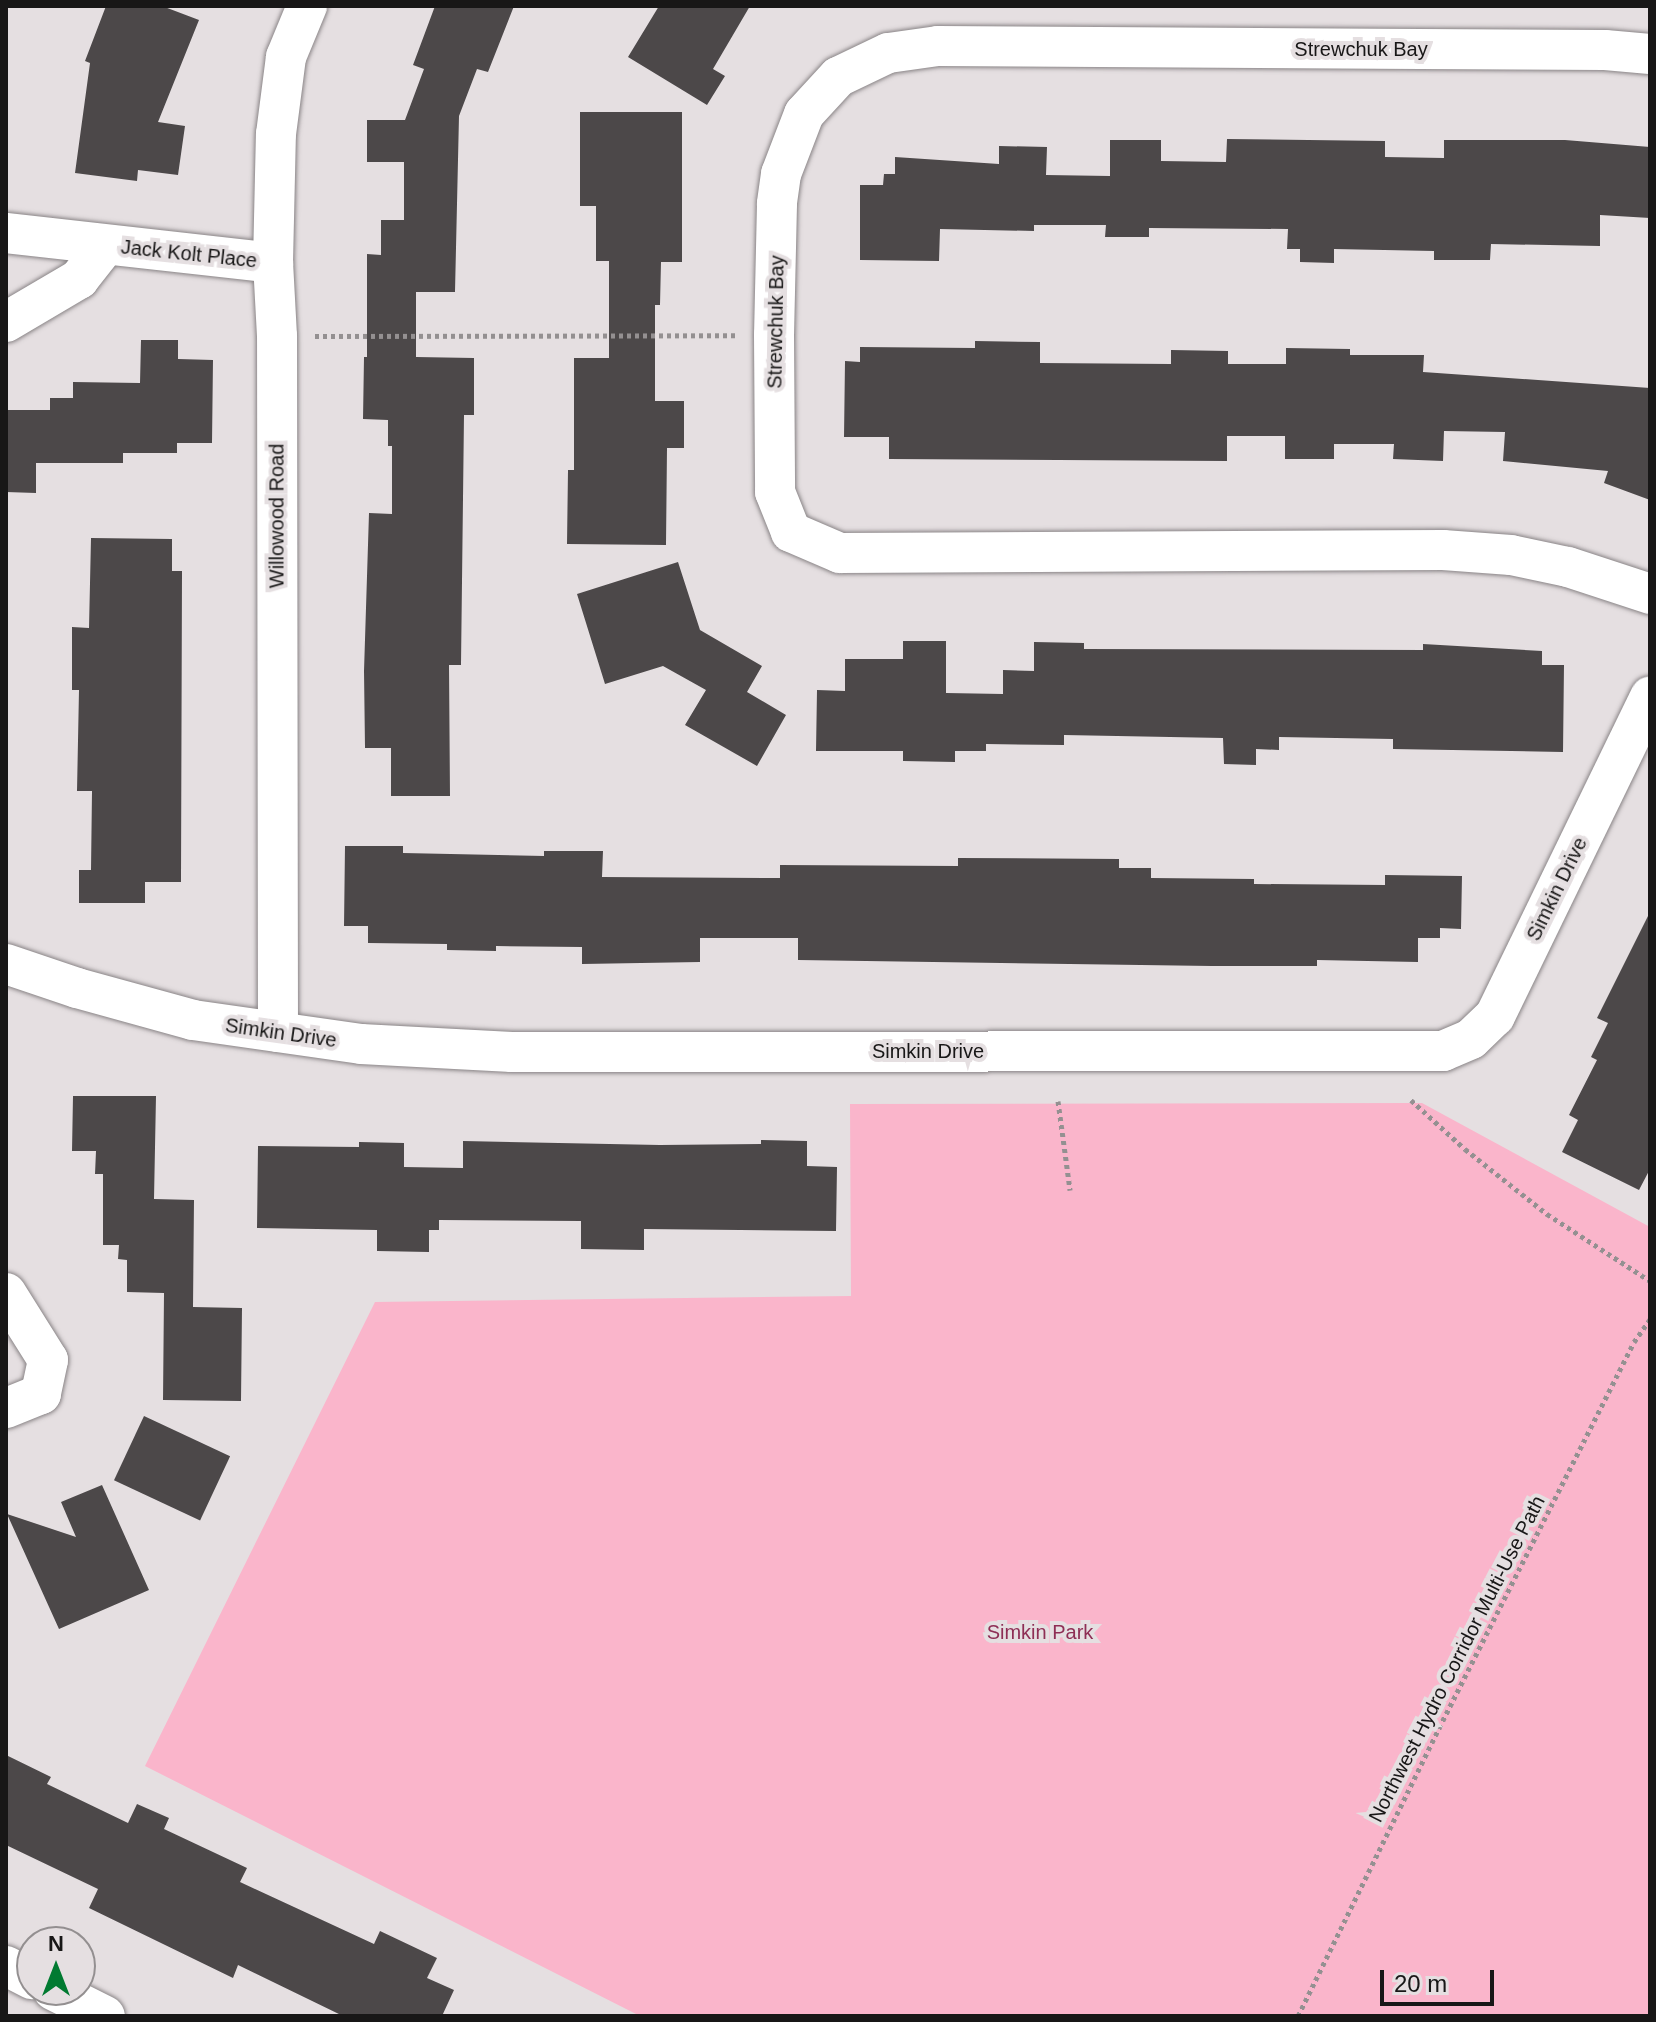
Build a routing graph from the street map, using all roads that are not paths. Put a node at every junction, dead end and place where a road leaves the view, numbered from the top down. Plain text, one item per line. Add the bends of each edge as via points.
1 (307, 6) edge
2 (1650, 54) edge
3 (6, 233) edge
4 (105, 246) junction
5 (273, 263) junction
6 (6, 322) edge
7 (1650, 594) edge
8 (1650, 697) edge
9 (6, 964) edge
10 (278, 1032) junction
11 (6, 1293) edge
12 (6, 1408) edge
13 (85, 2006) edge
14 (105, 2016) edge

1 - 5 street, Willowood Road via 286,57 278,119
2 - 7 street, Strewchuk Bay via 954,46 888,53 838,77 804,114 781,174 774,335 775,492 791,532 840,553 1443,550 1511,555 1568,567
3 - 4 street, Jack Kolt Place
4 - 5 street, Jack Kolt Place
4 - 6 street, Jack Kolt Place via 79,279
5 - 10 street, Willowood Road
8 - 10 street, Simkin Drive via 1495,1016 1471,1039 1443,1051 512,1052 361,1044
9 - 10 street, Simkin Drive via 155,1011
11 - 12 street via 48,1360 41,1394
13 - 14 street

